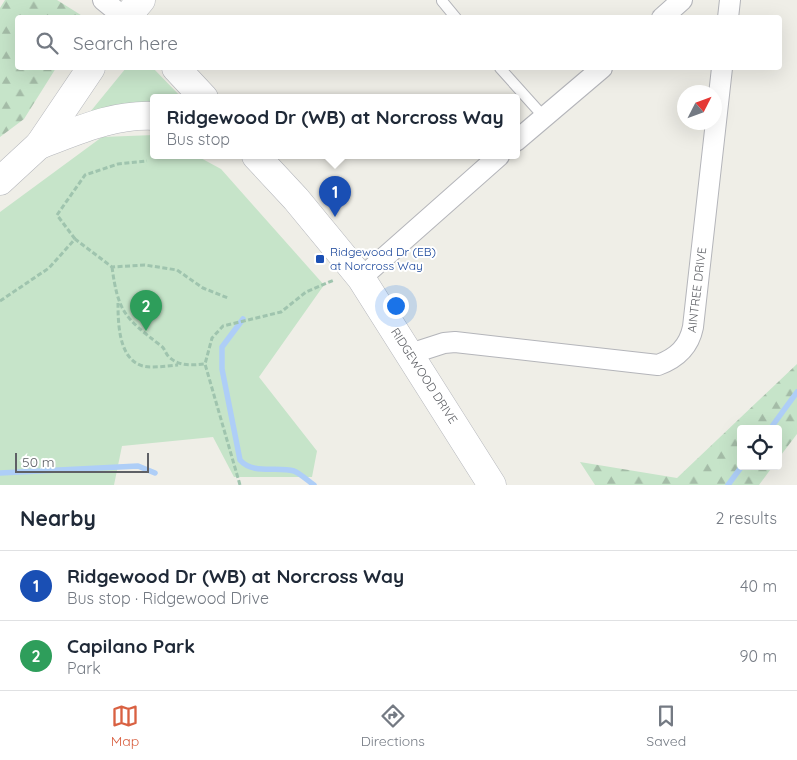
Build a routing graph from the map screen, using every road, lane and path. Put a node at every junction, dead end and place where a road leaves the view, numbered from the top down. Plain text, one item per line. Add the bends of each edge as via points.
1 (102, 0) edge
2 (141, 0) edge
3 (682, 0) edge
4 (730, 0) edge
5 (442, 1) dead end
6 (121, 15) edge
7 (128, 15) edge
8 (454, 15) edge
9 (665, 15) edge
10 (728, 15) edge
11 (90, 70) edge
12 (178, 70) edge
13 (502, 70) edge
14 (600, 70) edge
15 (722, 70) edge
16 (200, 94) edge
17 (150, 116) edge
18 (544, 117) junction
19 (520, 137) edge
20 (38, 145) junction
21 (259, 159) edge
22 (495, 159) edge
23 (148, 161) dead end
24 (0, 181) edge
25 (75, 239) junction
26 (112, 267) junction
27 (348, 278) junction
28 (228, 298) dead end
29 (118, 300) junction
30 (0, 301) edge
31 (410, 354) junction
32 (205, 364) junction
33 (179, 365) junction
34 (240, 485) edge
35 (492, 485) edge

1 - 6 street
2 - 7 main road
3 - 9 street
4 - 10 street
5 - 8 lane
11 - 20 main road
12 - 16 main road
13 - 18 lane
14 - 18 street
15 - 31 street, AINTREE DRIVE via 693,327 688,344 679,354 658,365 456,342 436,344
17 - 20 main road via 104,121
18 - 19 street
20 - 24 main road
21 - 27 main road, RIDGEWOOD DRIVE via 296,199
22 - 27 street
23 - 25 path via 118,164 85,176 58,215
25 - 26 path
25 - 30 path via 49,268
26 - 28 path via 145,265 177,270 203,288
26 - 29 path
27 - 31 main road, RIDGEWOOD DRIVE
27 - 32 path via 306,292 281,312 223,326 212,338
29 - 33 path via 131,322 164,348
29 - 33 path via 118,329 129,358 150,367
31 - 35 main road, RIDGEWOOD DRIVE
32 - 33 path
32 - 34 path

